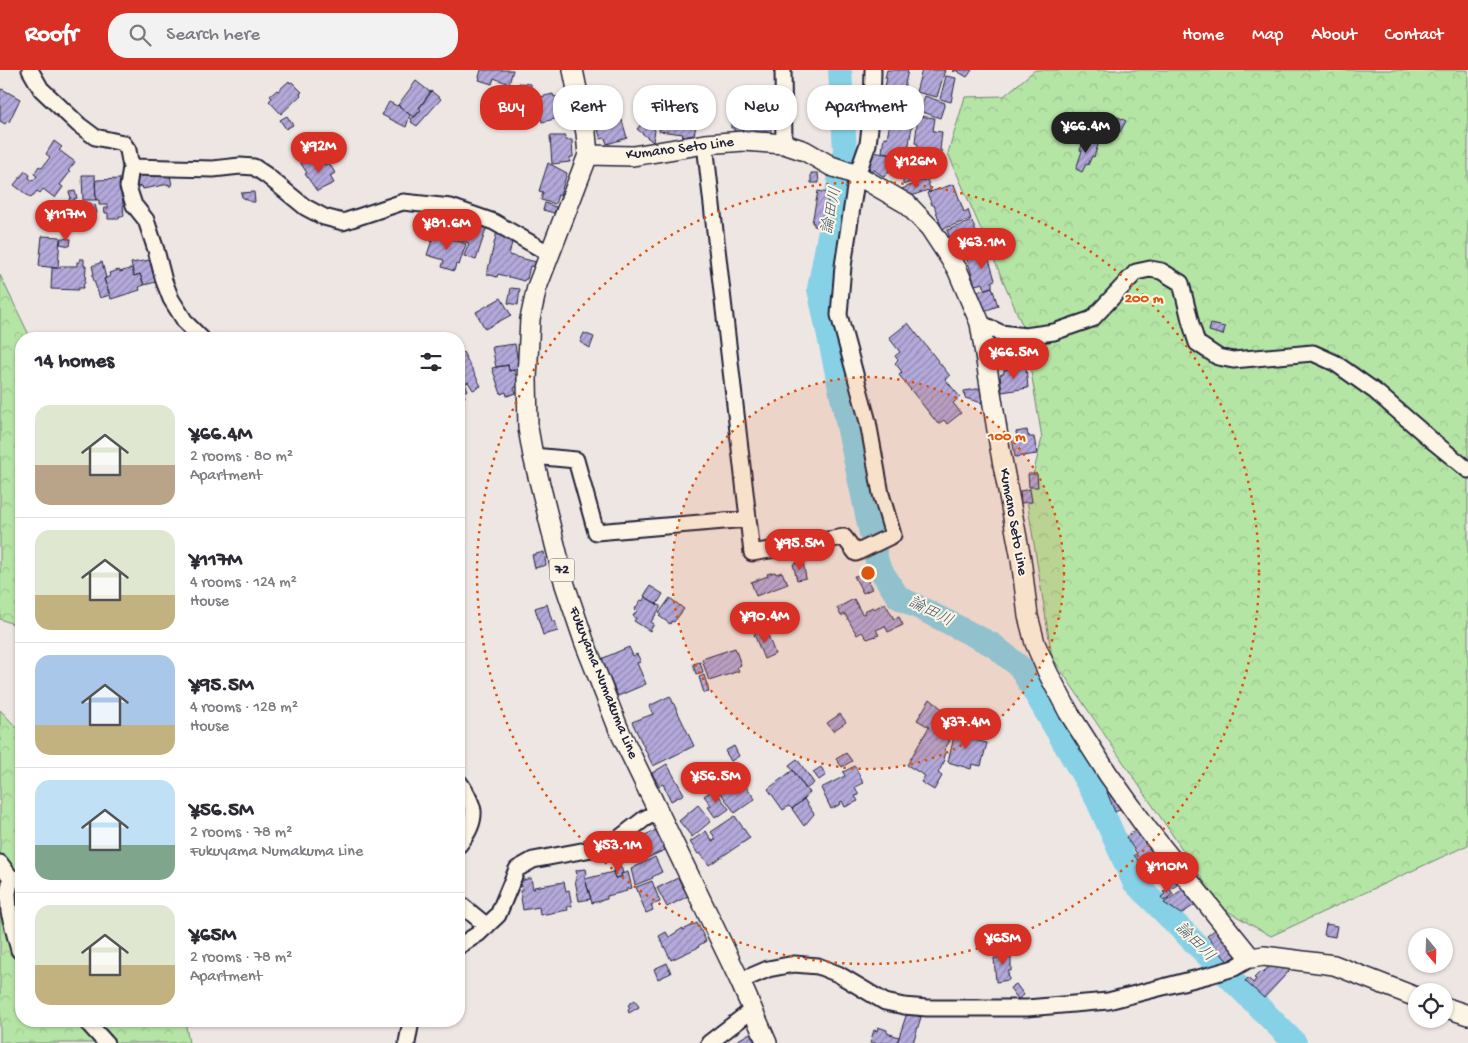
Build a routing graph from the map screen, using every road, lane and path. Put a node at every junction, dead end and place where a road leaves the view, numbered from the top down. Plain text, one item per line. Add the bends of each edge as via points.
1 (30, 70) edge
2 (572, 70) edge
3 (783, 70) edge
4 (873, 70) edge
5 (705, 144) junction
6 (784, 144) junction
7 (588, 155) junction
8 (131, 167) junction
9 (857, 175) junction
10 (550, 254) junction
11 (980, 322) junction
12 (195, 332) edge
13 (533, 456) junction
14 (1468, 470) edge
15 (747, 519) junction
16 (465, 791) edge
17 (659, 812) junction
18 (465, 836) edge
19 (0, 863) edge
20 (15, 877) edge
21 (15, 880) edge
22 (465, 908) edge
23 (487, 926) junction
24 (15, 935) edge
25 (465, 942) edge
26 (1251, 958) junction
27 (740, 981) junction
28 (1408, 994) edge
29 (752, 1010) junction
30 (1453, 1010) edge
31 (1468, 1016) edge
32 (91, 1027) edge
33 (410, 1027) edge
34 (106, 1043) edge
35 (407, 1043) edge
36 (709, 1043) edge
37 (767, 1043) edge

1 - 8 street via 41,89 79,125 95,137 122,143 128,150
2 - 7 main road, Fukuyama Numakuma Line / 72
3 - 6 street
4 - 9 street via 868,144
5 - 6 main road, Kumano Seto Line via 744,141
5 - 7 main road, Kumano Seto Line via 633,156
5 - 15 street
6 - 9 main road, Kumano Seto Line
7 - 10 main road, Fukuyama Numakuma Line / 72
8 - 10 street via 254,167 305,207 343,222 403,202 451,207 494,222
8 - 12 street via 128,187 134,205 146,220 171,299
9 - 11 main road, Kumano Seto Line via 907,204 930,228 957,269
9 - 15 street via 839,315 868,422 881,494 893,535 856,553 844,537 752,554
10 - 13 main road, Fukuyama Numakuma Line / 72 via 537,287 530,319 528,428
11 - 14 street via 1001,333 1024,336 1054,332 1092,318 1136,272 1161,271 1181,283 1197,343 1218,357 1233,360 1314,353 1321,356 1376,392
11 - 26 main road, Kumano Seto Line via 1034,643 1069,713 1108,774 1148,830
13 - 15 street via 576,460 596,532
13 - 17 main road, Fukuyama Numakuma Line / 72 via 565,585 584,642 620,730
16 - 18 street via 473,811
17 - 23 street via 617,840 592,849 533,860 517,869 498,915
17 - 27 main road, Fukuyama Numakuma Line / 72
19 - 20 street
21 - 24 street via 8,893
22 - 23 street
23 - 25 street
26 - 27 street via 1234,968 1108,1001 1027,1008 904,1006 885,1002 818,966 794,964 768,969
26 - 28 main road via 1264,956 1334,965
27 - 29 main road, Fukuyama Numakuma Line / 72
29 - 36 street
29 - 37 main road, Fukuyama Numakuma Line / 72
30 - 31 main road
32 - 34 street
33 - 35 street

